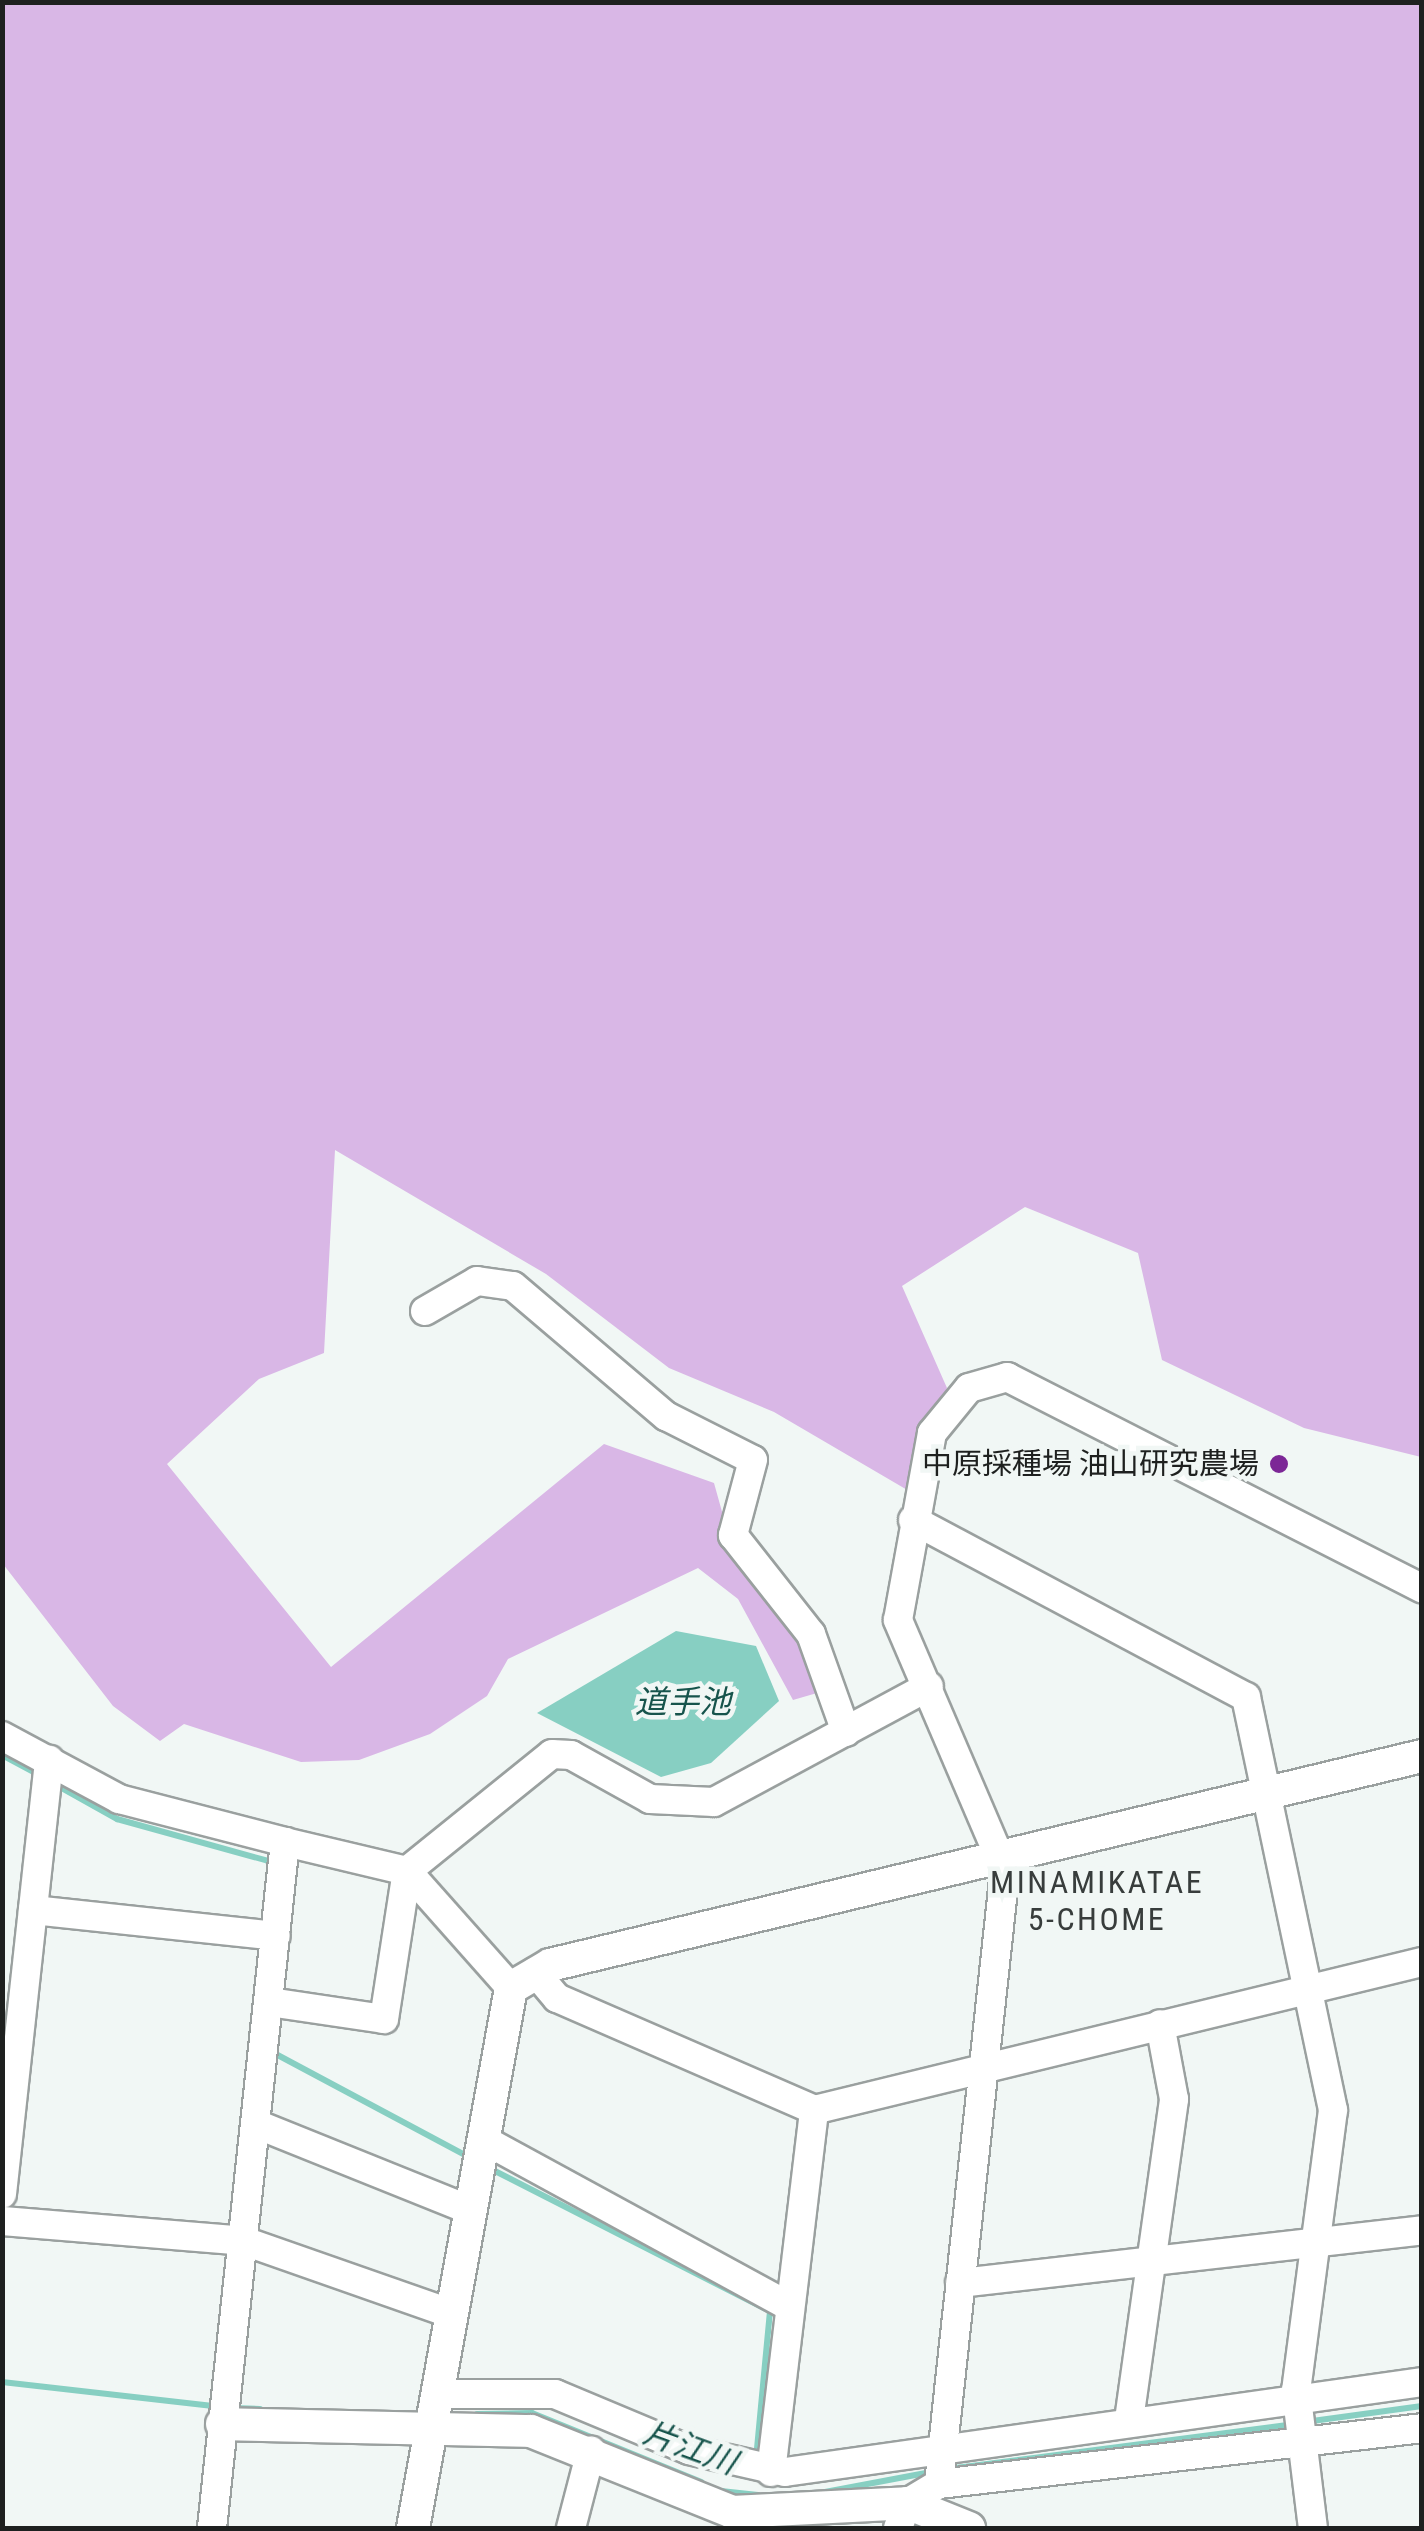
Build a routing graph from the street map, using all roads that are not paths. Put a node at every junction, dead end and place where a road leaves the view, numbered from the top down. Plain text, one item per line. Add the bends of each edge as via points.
1 (426, 1310) dead end
2 (913, 1520) junction
3 (1422, 1588) edge
4 (930, 1686) junction
5 (846, 1732) junction
6 (2, 1736) edge
7 (1422, 1756) edge
8 (48, 1772) junction
9 (1266, 1794) junction
10 (286, 1842) junction
11 (1002, 1856) junction
12 (407, 1871) junction
13 (33, 1910) junction
14 (267, 1935) junction
15 (1422, 1962) edge
16 (523, 1980) junction
17 (1311, 1987) junction
18 (269, 2002) junction
19 (1160, 2024) junction
20 (984, 2067) junction
21 (814, 2110) junction
22 (256, 2124) junction
23 (483, 2155) junction
24 (2, 2194) edge
25 (470, 2210) junction
26 (2, 2221) edge
27 (1422, 2230) edge
28 (244, 2241) junction
29 (1315, 2245) junction
30 (1150, 2263) junction
31 (960, 2283) junction
32 (787, 2305) junction
33 (446, 2312) junction
34 (1422, 2382) edge
35 (439, 2397) junction
36 (1296, 2398) junction
37 (1129, 2420) junction
38 (222, 2424) junction
39 (1422, 2428) edge
40 (434, 2434) junction
41 (1299, 2447) junction
42 (944, 2448) junction
43 (590, 2450) junction
44 (760, 2470) junction
45 (939, 2484) junction
46 (903, 2516) edge
47 (212, 2528) edge
48 (413, 2528) edge
49 (571, 2528) edge
50 (968, 2528) edge
51 (1314, 2528) edge

1 - 5 street via 477,1280 513,1286 666,1416 753,1460 733,1536 812,1634
2 - 3 street via 932,1433 969,1388 1007,1377
2 - 4 street via 898,1620
2 - 9 street via 1246,1696
4 - 5 street
4 - 11 street
5 - 12 street via 714,1802 650,1798 571,1755 552,1754
6 - 8 street
7 - 9 street
8 - 10 street via 119,1800
8 - 13 street
9 - 11 street
9 - 17 street
10 - 12 street
10 - 14 street
11 - 16 street
11 - 20 street
12 - 16 street
12 - 18 street via 384,2019
13 - 14 street
13 - 24 street
14 - 18 street
15 - 17 street
16 - 21 street
16 - 23 street
17 - 19 street
17 - 29 street via 1333,2110
18 - 22 street
19 - 20 street
19 - 30 street via 1174,2099
20 - 21 street
20 - 31 street
21 - 32 street
22 - 25 street
22 - 28 street
23 - 25 street
23 - 32 street
25 - 33 street
26 - 28 street
27 - 29 street
28 - 33 street
28 - 38 street
29 - 30 street
29 - 36 street
30 - 31 street
30 - 37 street
31 - 42 street
32 - 44 street
33 - 35 street
34 - 36 street
35 - 40 street
35 - 44 street via 555,2394
36 - 37 street
36 - 41 street
37 - 42 street
38 - 40 street
38 - 47 street
39 - 41 street
40 - 43 street via 531,2431
40 - 48 street
41 - 45 street
41 - 51 street
42 - 44 street
42 - 45 street
43 - 46 street via 732,2512
43 - 49 street
45 - 46 street
46 - 50 street

